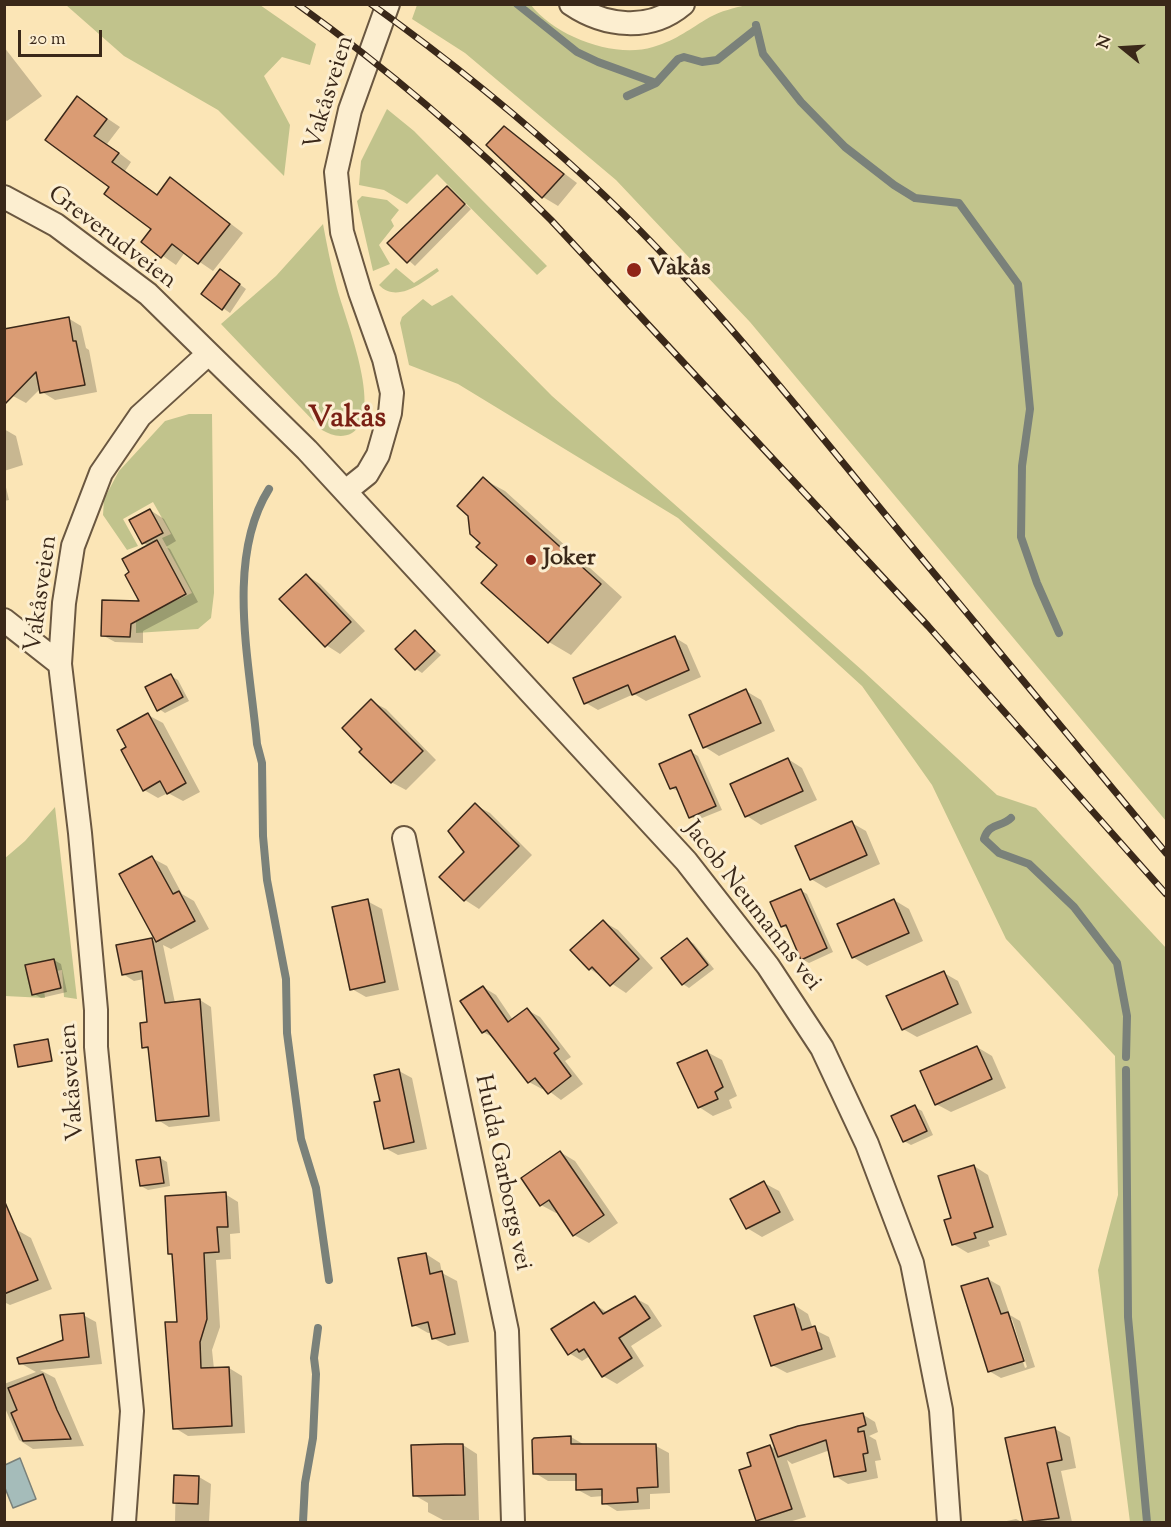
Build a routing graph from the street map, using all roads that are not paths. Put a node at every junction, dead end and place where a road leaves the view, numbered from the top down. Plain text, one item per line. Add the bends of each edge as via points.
1 (388, 4) edge
2 (572, 4) edge
3 (683, 4) edge
4 (4, 196) edge
5 (207, 355) junction
6 (346, 490) junction
7 (4, 620) edge
8 (60, 664) junction
9 (404, 838) dead end
10 (124, 1522) edge
11 (513, 1522) edge
12 (949, 1522) edge

1 - 6 street, Vakåsveien via 350,110 336,172 345,242 392,393 378,455 367,474
2 - 3 street via 609,23 631,24 657,19
4 - 5 street, Greverudveien via 56,225 148,294
5 - 6 street
5 - 8 street, Vakåsveien via 140,416 101,473 73,546
6 - 12 street, Jacob Neumanns vei via 686,861 768,966 822,1048 867,1144 912,1263 941,1410
7 - 8 street
8 - 10 street, Vakåsveien via 80,833 96,1047 132,1411
9 - 11 street, Hulda Garborgs vei via 507,1331

